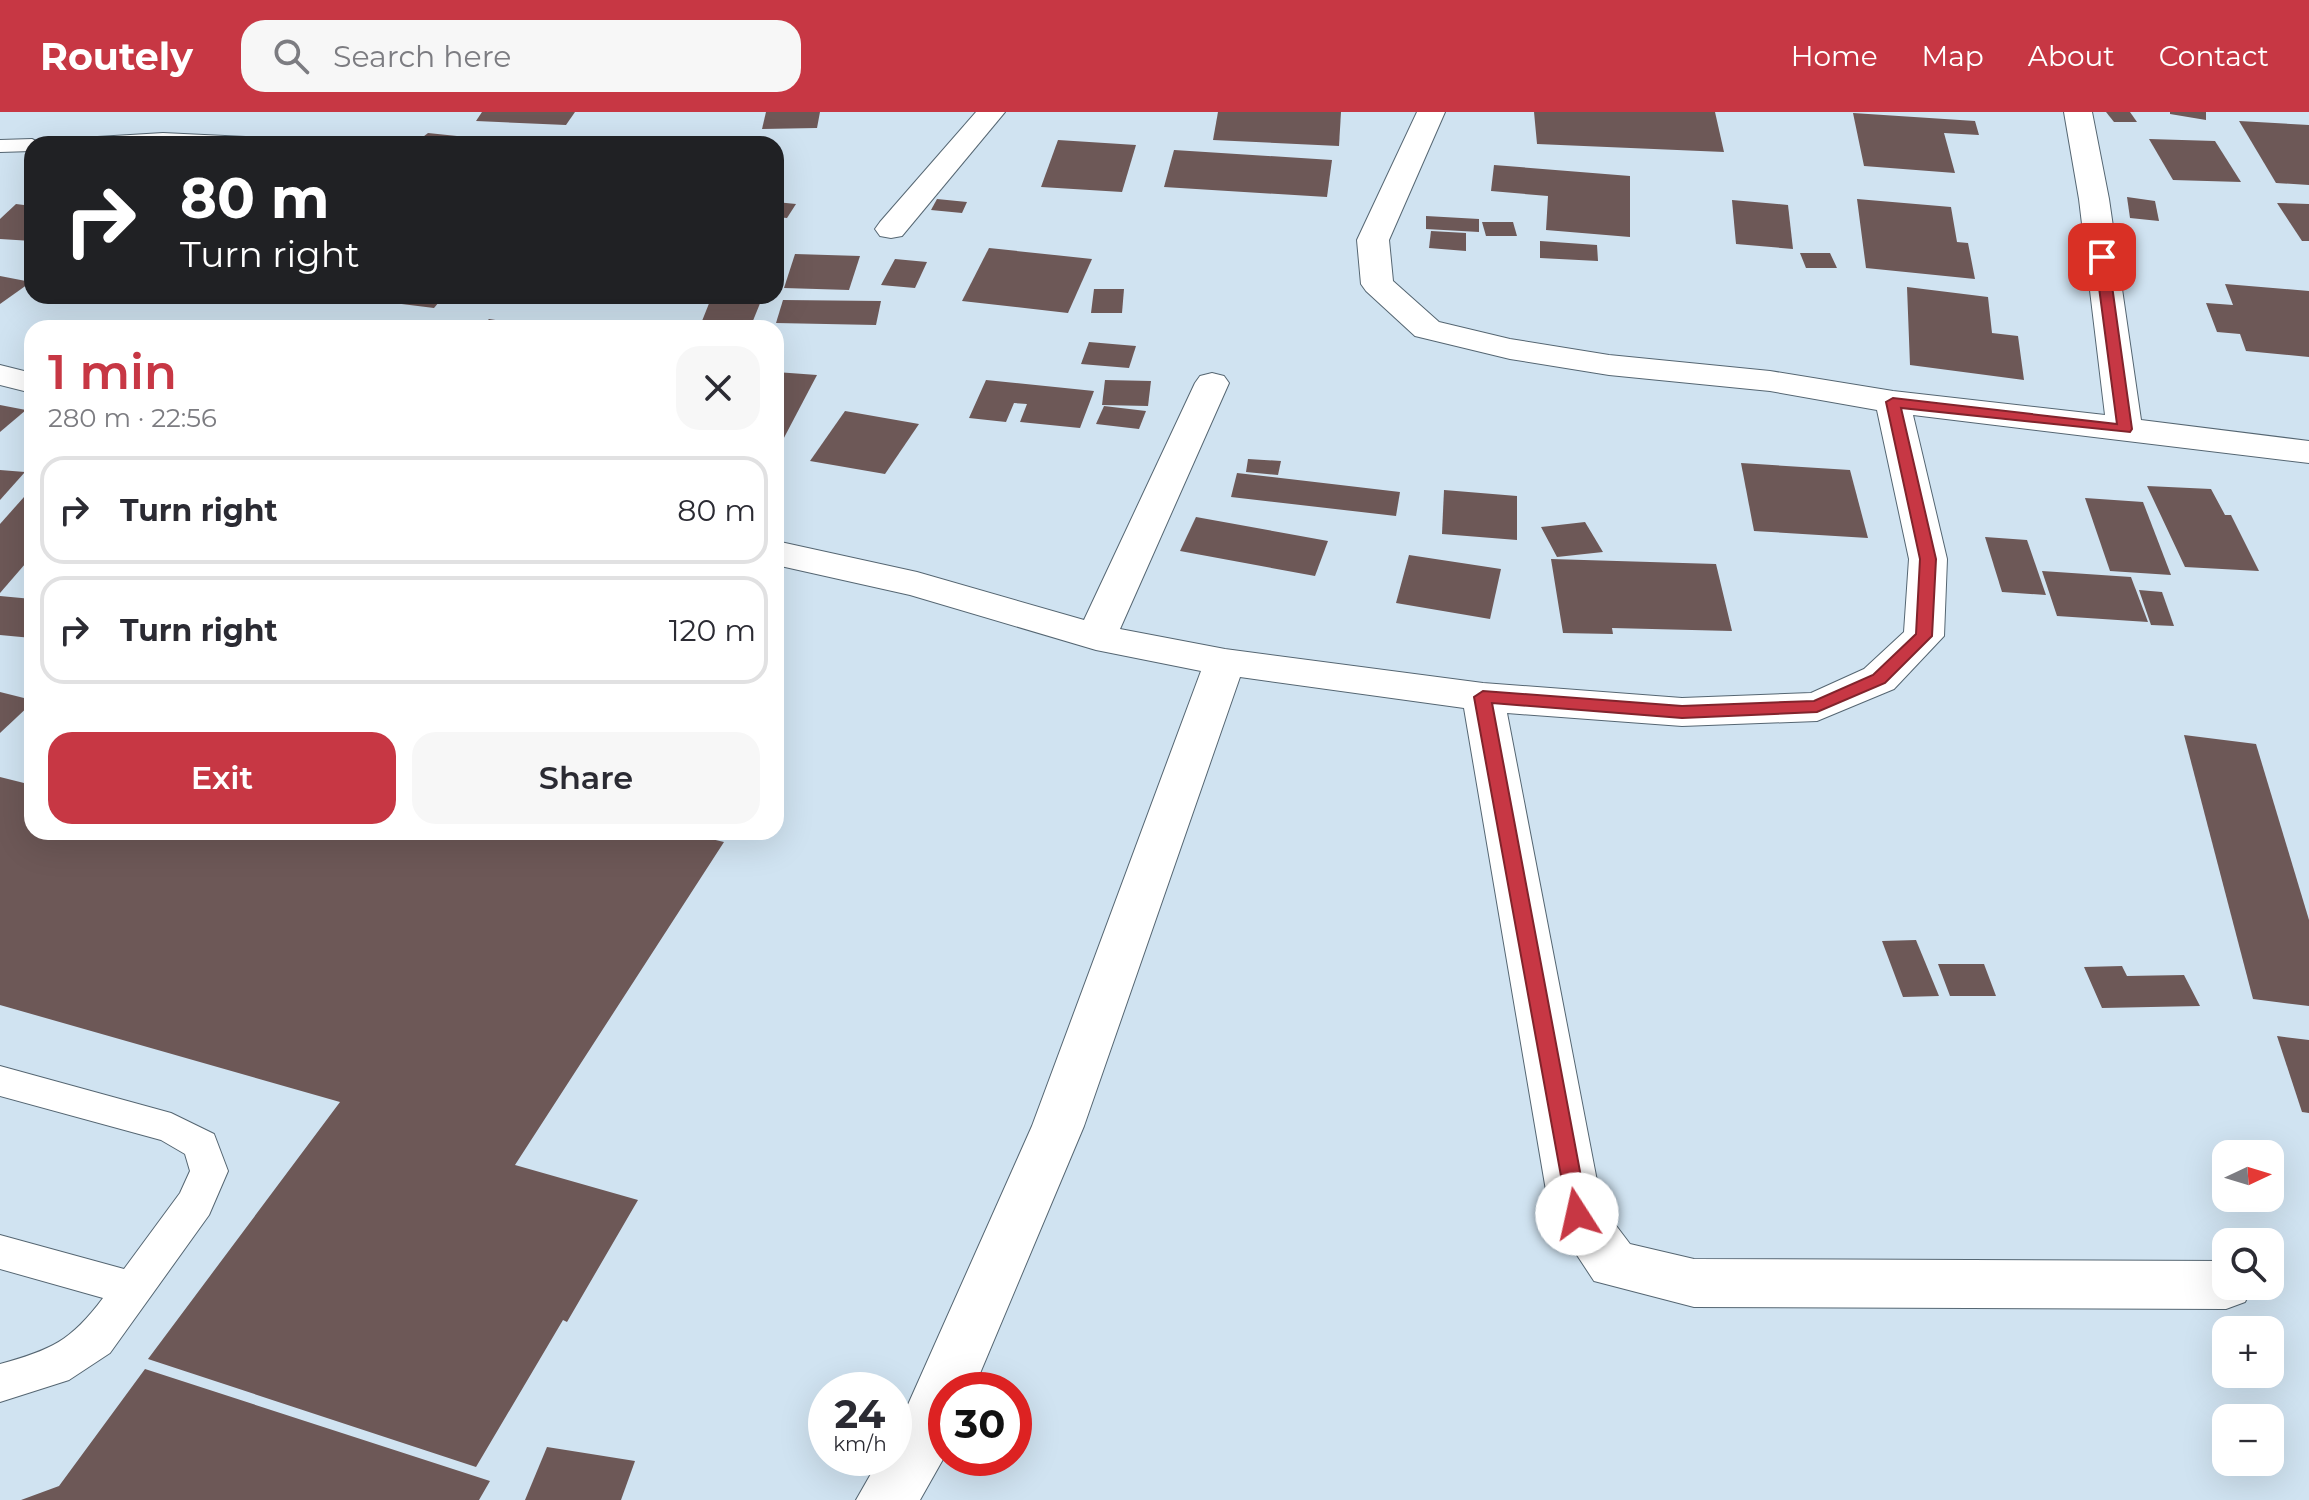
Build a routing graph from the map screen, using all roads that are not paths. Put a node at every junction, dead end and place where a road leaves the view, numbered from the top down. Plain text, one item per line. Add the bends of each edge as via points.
1 (991, 112) edge
2 (1431, 112) edge
3 (2078, 112) edge
4 (24, 145) edge
5 (0, 146) edge
6 (891, 229) dead end
7 (0, 375) edge
8 (24, 381) edge
9 (1212, 383) dead end
10 (1893, 402) junction
11 (2125, 429) junction
12 (2309, 452) edge
13 (784, 555) edge
14 (1096, 637) junction
15 (1225, 662) junction
16 (1483, 697) junction
17 (0, 1081) edge
18 (0, 1252) edge
19 (2212, 1285) edge
20 (133, 1289) junction
21 (0, 1383) edge
22 (886, 1500) edge

1 - 6 street
2 - 10 street via 1373,240 1377,284 1427,329 1549,356 1770,381
3 - 11 street
4 - 5 lane
7 - 8 street
9 - 14 street
10 - 11 street
10 - 16 street via 1928,559 1924,636 1879,679 1817,707 1682,712
11 - 12 street
13 - 14 street via 917,584
14 - 15 street
15 - 16 street
15 - 22 street via 1058,1126 919,1449
16 - 19 street via 1577,1214 1613,1264 1694,1283
17 - 20 lane via 171,1128 201,1145 209,1171 195,1203
18 - 20 lane
20 - 21 lane via 96,1340 55,1367

